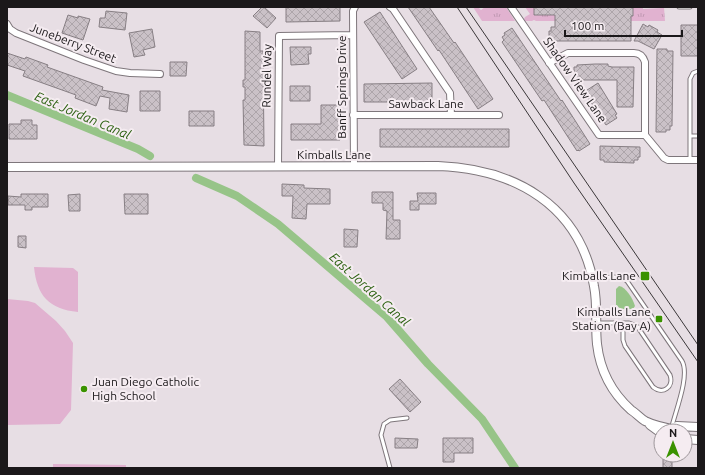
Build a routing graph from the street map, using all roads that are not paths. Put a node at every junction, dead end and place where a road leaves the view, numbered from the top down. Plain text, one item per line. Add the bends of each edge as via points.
1 (355, 7) edge
2 (390, 7) edge
3 (511, 7) edge
4 (679, 7) edge
5 (690, 7) edge
6 (7, 24) edge
7 (352, 35) junction
8 (550, 63) junction
9 (698, 71) edge
10 (160, 74) dead end
11 (353, 115) junction
12 (451, 115) junction
13 (499, 115) dead end
14 (644, 135) junction
15 (690, 136) junction
16 (698, 136) edge
17 (690, 160) junction
18 (698, 160) edge
19 (7, 167) edge
20 (278, 167) junction
21 (354, 167) junction
22 (593, 280) junction
23 (597, 323) junction
24 (623, 323) junction
25 (407, 418) dead end
26 (645, 420) junction
27 (654, 423) edge
28 (658, 423) edge
29 (673, 423) edge
30 (653, 426) edge
31 (390, 468) edge

1 - 7 street, Banff Springs Drive
2 - 12 street via 450,93
3 - 8 street, Shadow View Lane
4 - 5 lane
6 - 10 street, Juneberry Street via 12,32 104,68 130,73
7 - 11 street, Banff Springs Drive
7 - 20 street, Rundel Way via 279,36
8 - 14 street, Shadow View Lane via 600,135
8 - 14 street via 568,53 640,54 645,62
9 - 15 lane via 693,73 690,79
11 - 12 street, Sawback Lane
11 - 21 street, Banff Springs Drive
12 - 13 street, Sawback Lane
14 - 17 street via 664,158
15 - 16 lane
15 - 17 lane
17 - 18 street
19 - 20 street, Kimballs Lane
20 - 21 street, Kimballs Lane
21 - 22 street, Kimballs Lane via 463,168 485,172 519,184 562,216 581,246
22 - 23 street, Kimballs Lane
22 - 29 lane via 615,277 628,281 682,361 685,377
23 - 24 lane
23 - 26 street, Kimballs Lane via 599,355 608,382 621,400
24 - 24 lane via 637,326 670,376 668,388 659,391 653,387 626,349
25 - 31 lane via 390,420 384,424 381,435
26 - 27 street, Kimballs Lane
26 - 28 street, Kimballs Lane
26 - 30 street

